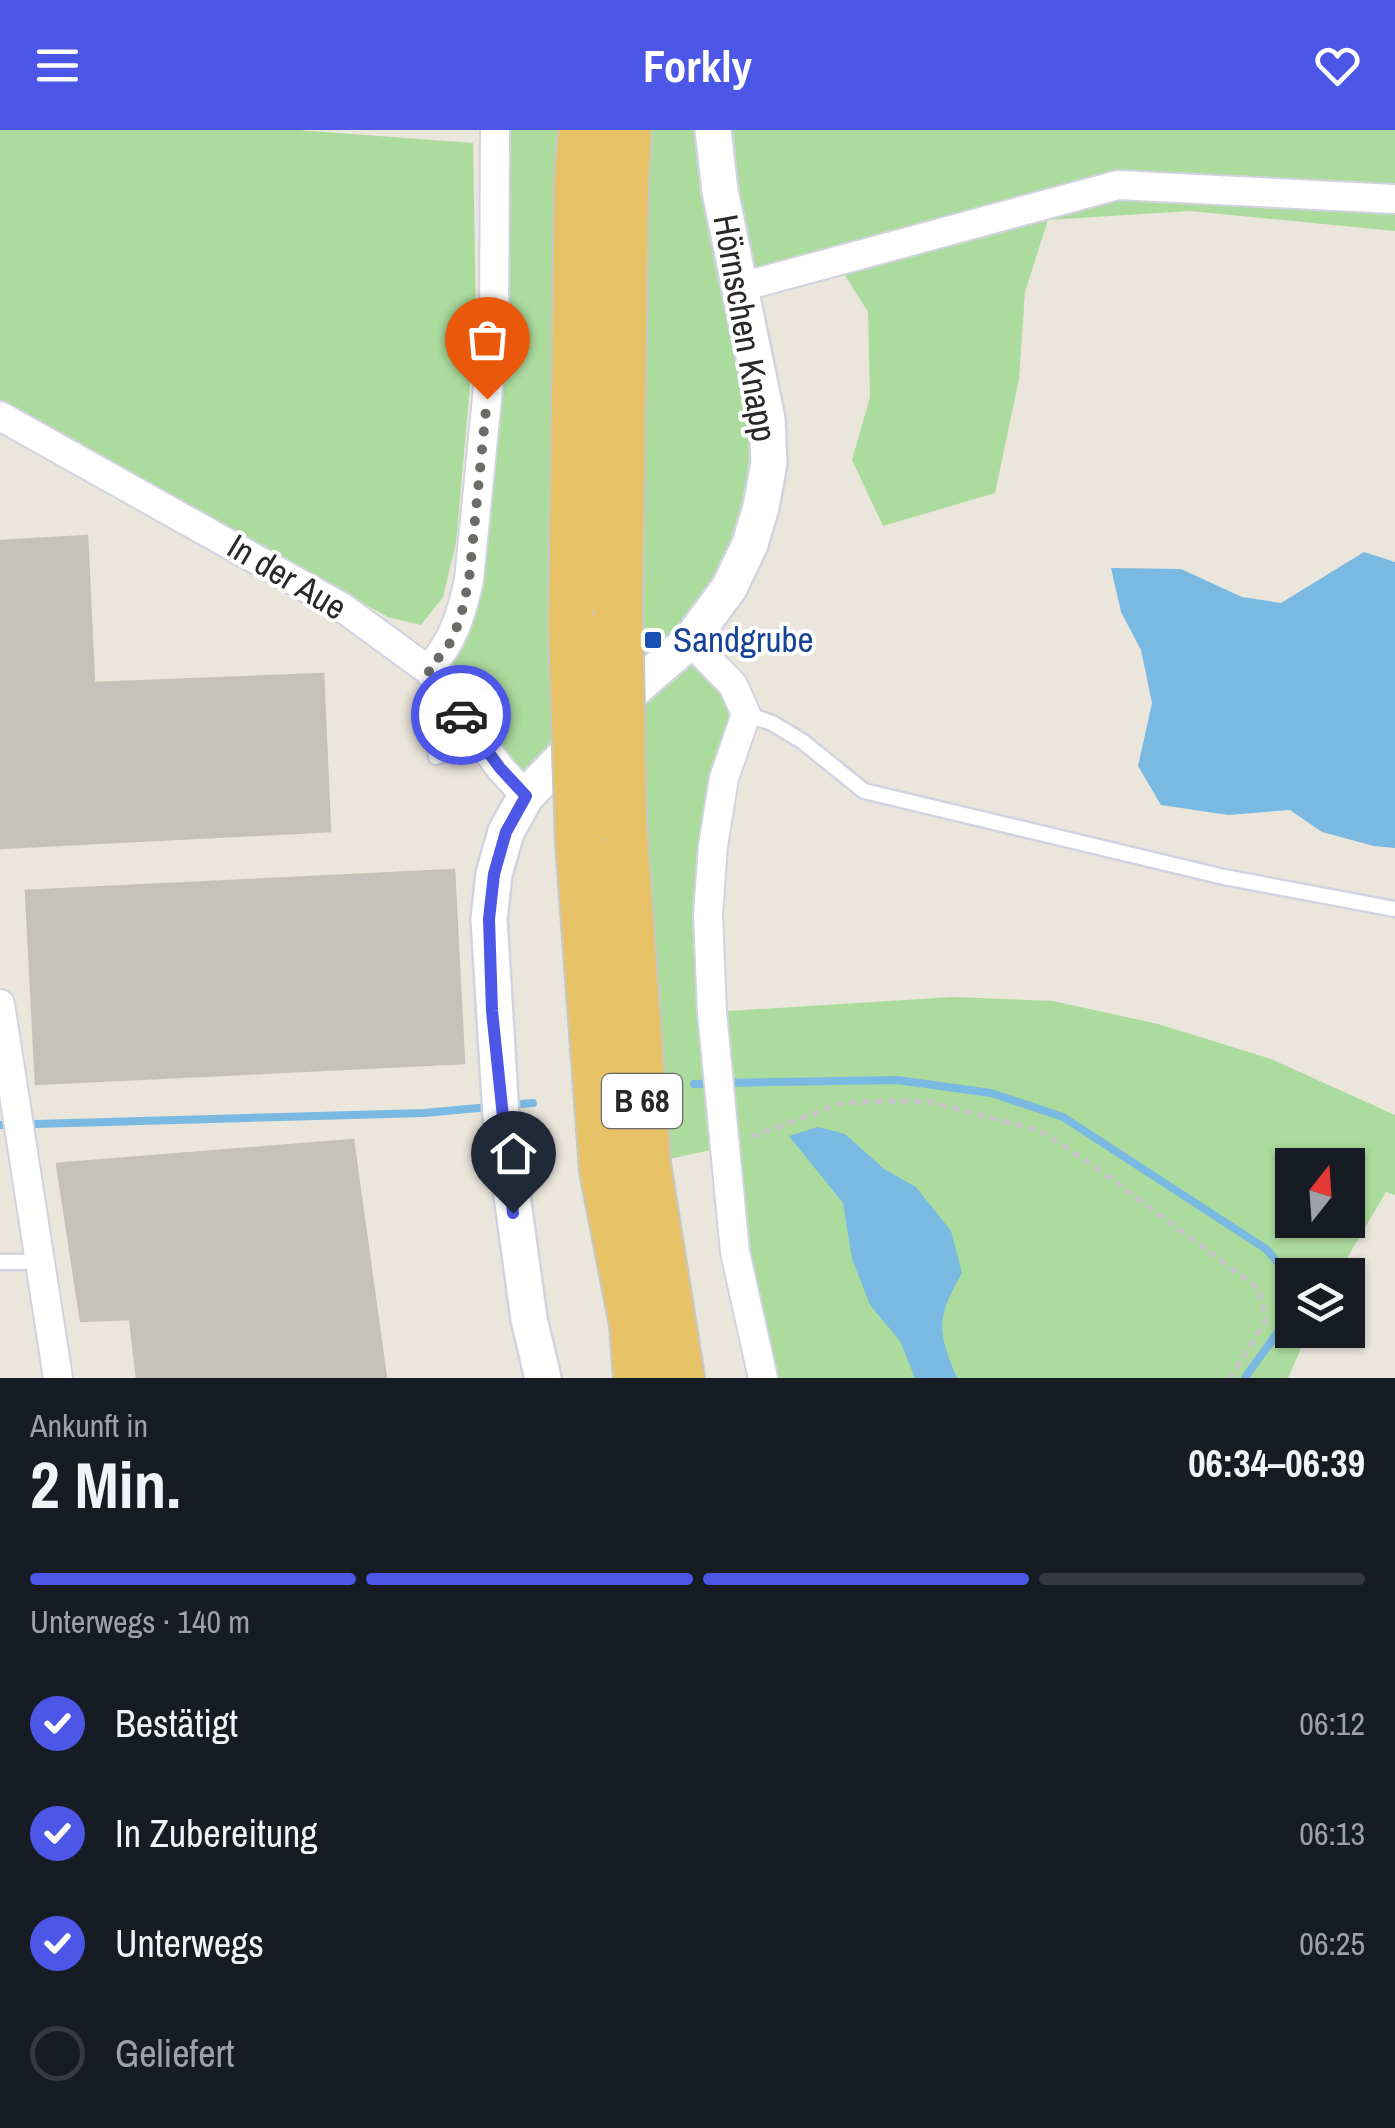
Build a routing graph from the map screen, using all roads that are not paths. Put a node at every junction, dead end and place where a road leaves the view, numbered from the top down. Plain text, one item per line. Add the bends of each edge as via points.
1 (496, 130) edge
2 (583, 130) edge
3 (628, 130) edge
4 (713, 130) edge
5 (1395, 200) edge
6 (741, 288) junction
7 (0, 416) edge
8 (690, 641) junction
9 (428, 670) junction
10 (746, 714) junction
11 (477, 737) junction
12 (436, 757) dead end
13 (526, 796) junction
14 (1395, 909) edge
15 (0, 1004) edge
16 (0, 1262) edge
17 (40, 1262) junction
18 (58, 1378) edge
19 (543, 1378) edge
20 (638, 1378) edge
21 (680, 1378) edge
22 (763, 1378) edge

1 - 9 street via 494,327 469,580 448,647
2 - 20 highway, B 68, bridge via 573,628 580,842 604,1170
3 - 21 highway, B 68, bridge via 618,610 622,822 646,1164
4 - 6 street, Hörnschen Knapp
5 - 6 street via 1118,185
6 - 8 street, Hörnschen Knapp via 769,463 750,544 730,588
7 - 9 street, In der Aue via 343,608
8 - 10 street via 733,685
8 - 13 street, Hörnschen Knapp via 606,713
9 - 11 street, In der Aue
10 - 14 lane via 802,741 864,791
10 - 22 street via 724,778 708,914 735,1252
11 - 12 lane
11 - 13 street, In der Aue
13 - 19 street, Hörnschen Knapp via 506,832 489,919 500,1106
15 - 17 street
16 - 17 lane
17 - 18 street

